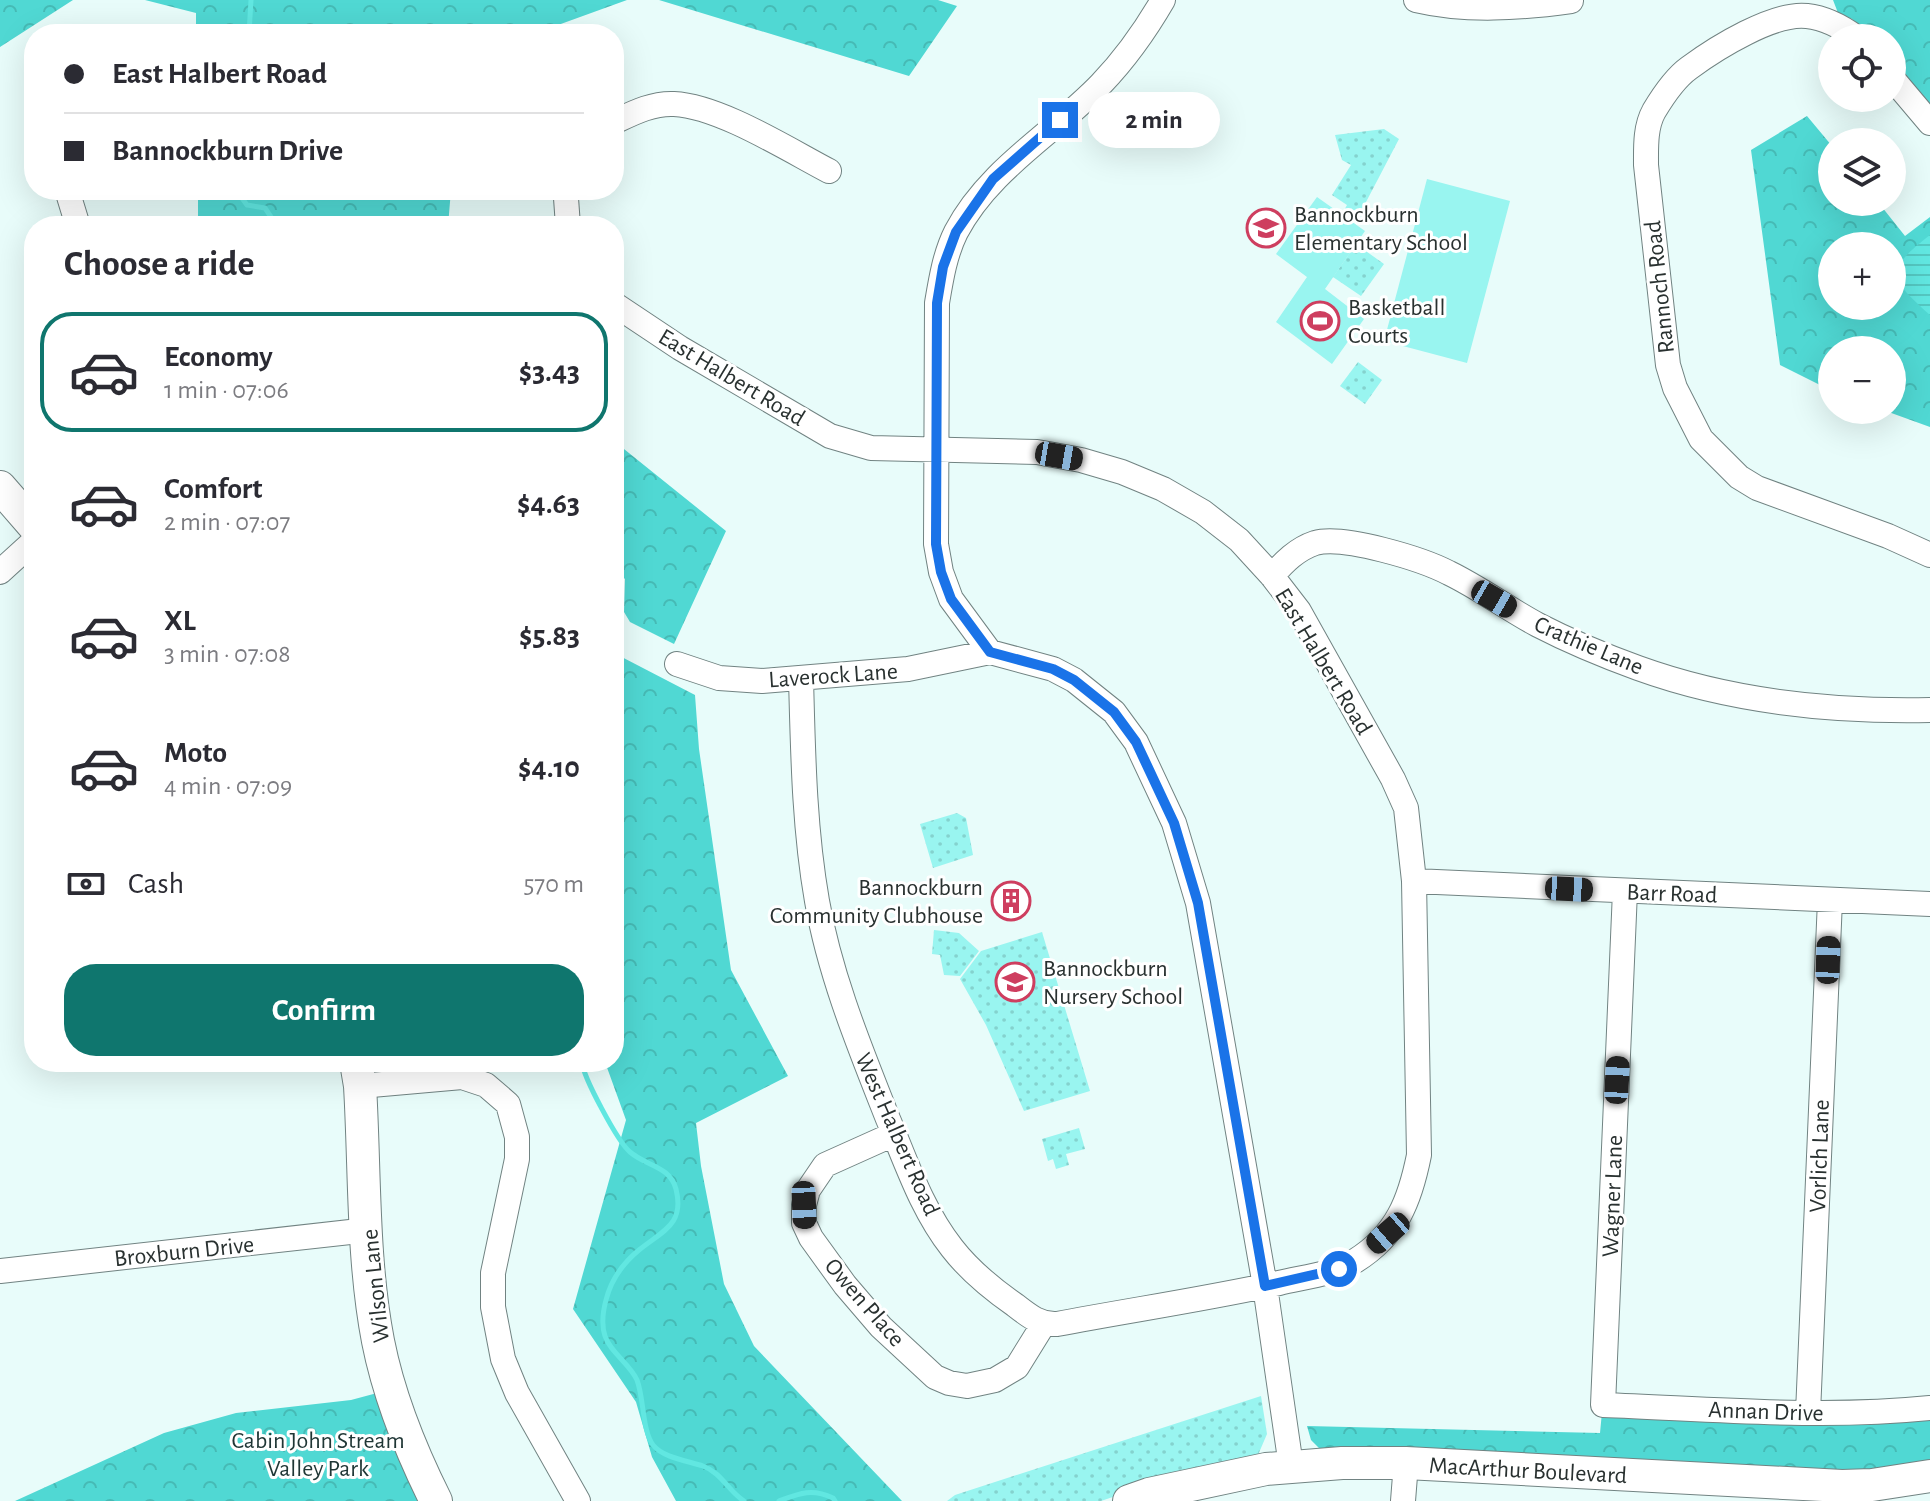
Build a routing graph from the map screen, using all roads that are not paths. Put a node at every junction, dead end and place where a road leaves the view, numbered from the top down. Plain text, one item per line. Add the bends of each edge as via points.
1 (1163, 0) edge
2 (1416, 0) edge
3 (1571, 1) edge
4 (1837, 24) edge
5 (1906, 95) edge
6 (624, 117) edge
7 (1930, 123) edge
8 (829, 171) dead end
9 (624, 311) edge
10 (935, 451) junction
11 (0, 487) edge
12 (24, 515) edge
13 (24, 550) edge
14 (1930, 555) edge
15 (0, 572) edge
16 (1272, 576) junction
17 (990, 652) junction
18 (677, 664) dead end
19 (801, 678) junction
20 (1930, 710) edge
21 (1414, 881) junction
22 (1625, 891) junction
23 (1830, 900) junction
24 (1930, 904) edge
25 (358, 1074) edge
26 (894, 1134) junction
27 (368, 1230) junction
28 (0, 1271) edge
29 (1265, 1286) junction
30 (1043, 1325) junction
31 (1603, 1405) joint
32 (1930, 1408) edge
33 (1808, 1413) junction
34 (1406, 1463) junction
35 (1291, 1466) junction
36 (1919, 1486) edge
37 (1684, 1490) edge
38 (436, 1501) edge
39 (578, 1501) edge
40 (1129, 1501) edge
41 (1403, 1501) edge

1 - 10 street via 1137,44 1100,85 993,179 956,232 937,303
2 - 3 street via 1472,8
4 - 14 street, Rannoch Road via 1805,15 1765,23 1688,69 1653,113 1646,165 1668,365 1701,439 1739,477
5 - 7 street
6 - 8 street via 671,104 705,109
9 - 10 street, East Halbert Road via 830,436 871,448
10 - 16 street, East Halbert Road via 1037,452 1122,472 1203,512
10 - 17 street via 941,572 951,599
11 - 12 main road
13 - 15 street
16 - 20 street, Crathie Lane via 1293,555 1318,542 1353,543 1448,572 1539,626 1639,668 1712,690 1821,708
16 - 21 street, East Halbert Road via 1315,638 1401,795
17 - 19 street, Laverock Lane via 908,669
17 - 29 street via 1053,669 1114,712 1136,742 1174,823 1198,903
18 - 19 street, Laverock Lane via 719,678
19 - 26 street, West Halbert Road via 817,904 841,996
21 - 22 street, Barr Road
21 - 29 street, East Halbert Road via 1419,1155 1411,1195 1388,1233 1357,1260
22 - 23 street, Barr Road
22 - 31 street, Wagner Lane
23 - 24 street, Barr Road
23 - 33 street, Vorlich Lane
25 - 27 main road, Wilson Lane
25 - 39 street via 462,1077 486,1085 508,1104 517,1159 493,1273 493,1307 503,1359 517,1393
26 - 30 street, West Halbert Road via 919,1196 952,1248 1004,1298
26 - 30 street, Owen Place via 825,1165 808,1190 804,1223 845,1285 881,1327 935,1377 949,1383 967,1386 995,1380 1017,1367
27 - 28 street, Broxburn Drive
27 - 38 main road, Wilson Lane via 379,1343 410,1448
29 - 30 street
29 - 35 street
31 - 33 street, Annan Drive
32 - 33 street, Annan Drive
34 - 35 main road, MacArthur Boulevard
34 - 37 main road, MacArthur Boulevard
34 - 41 street
35 - 40 main road, MacArthur Boulevard
36 - 37 main road, MacArthur Boulevard

